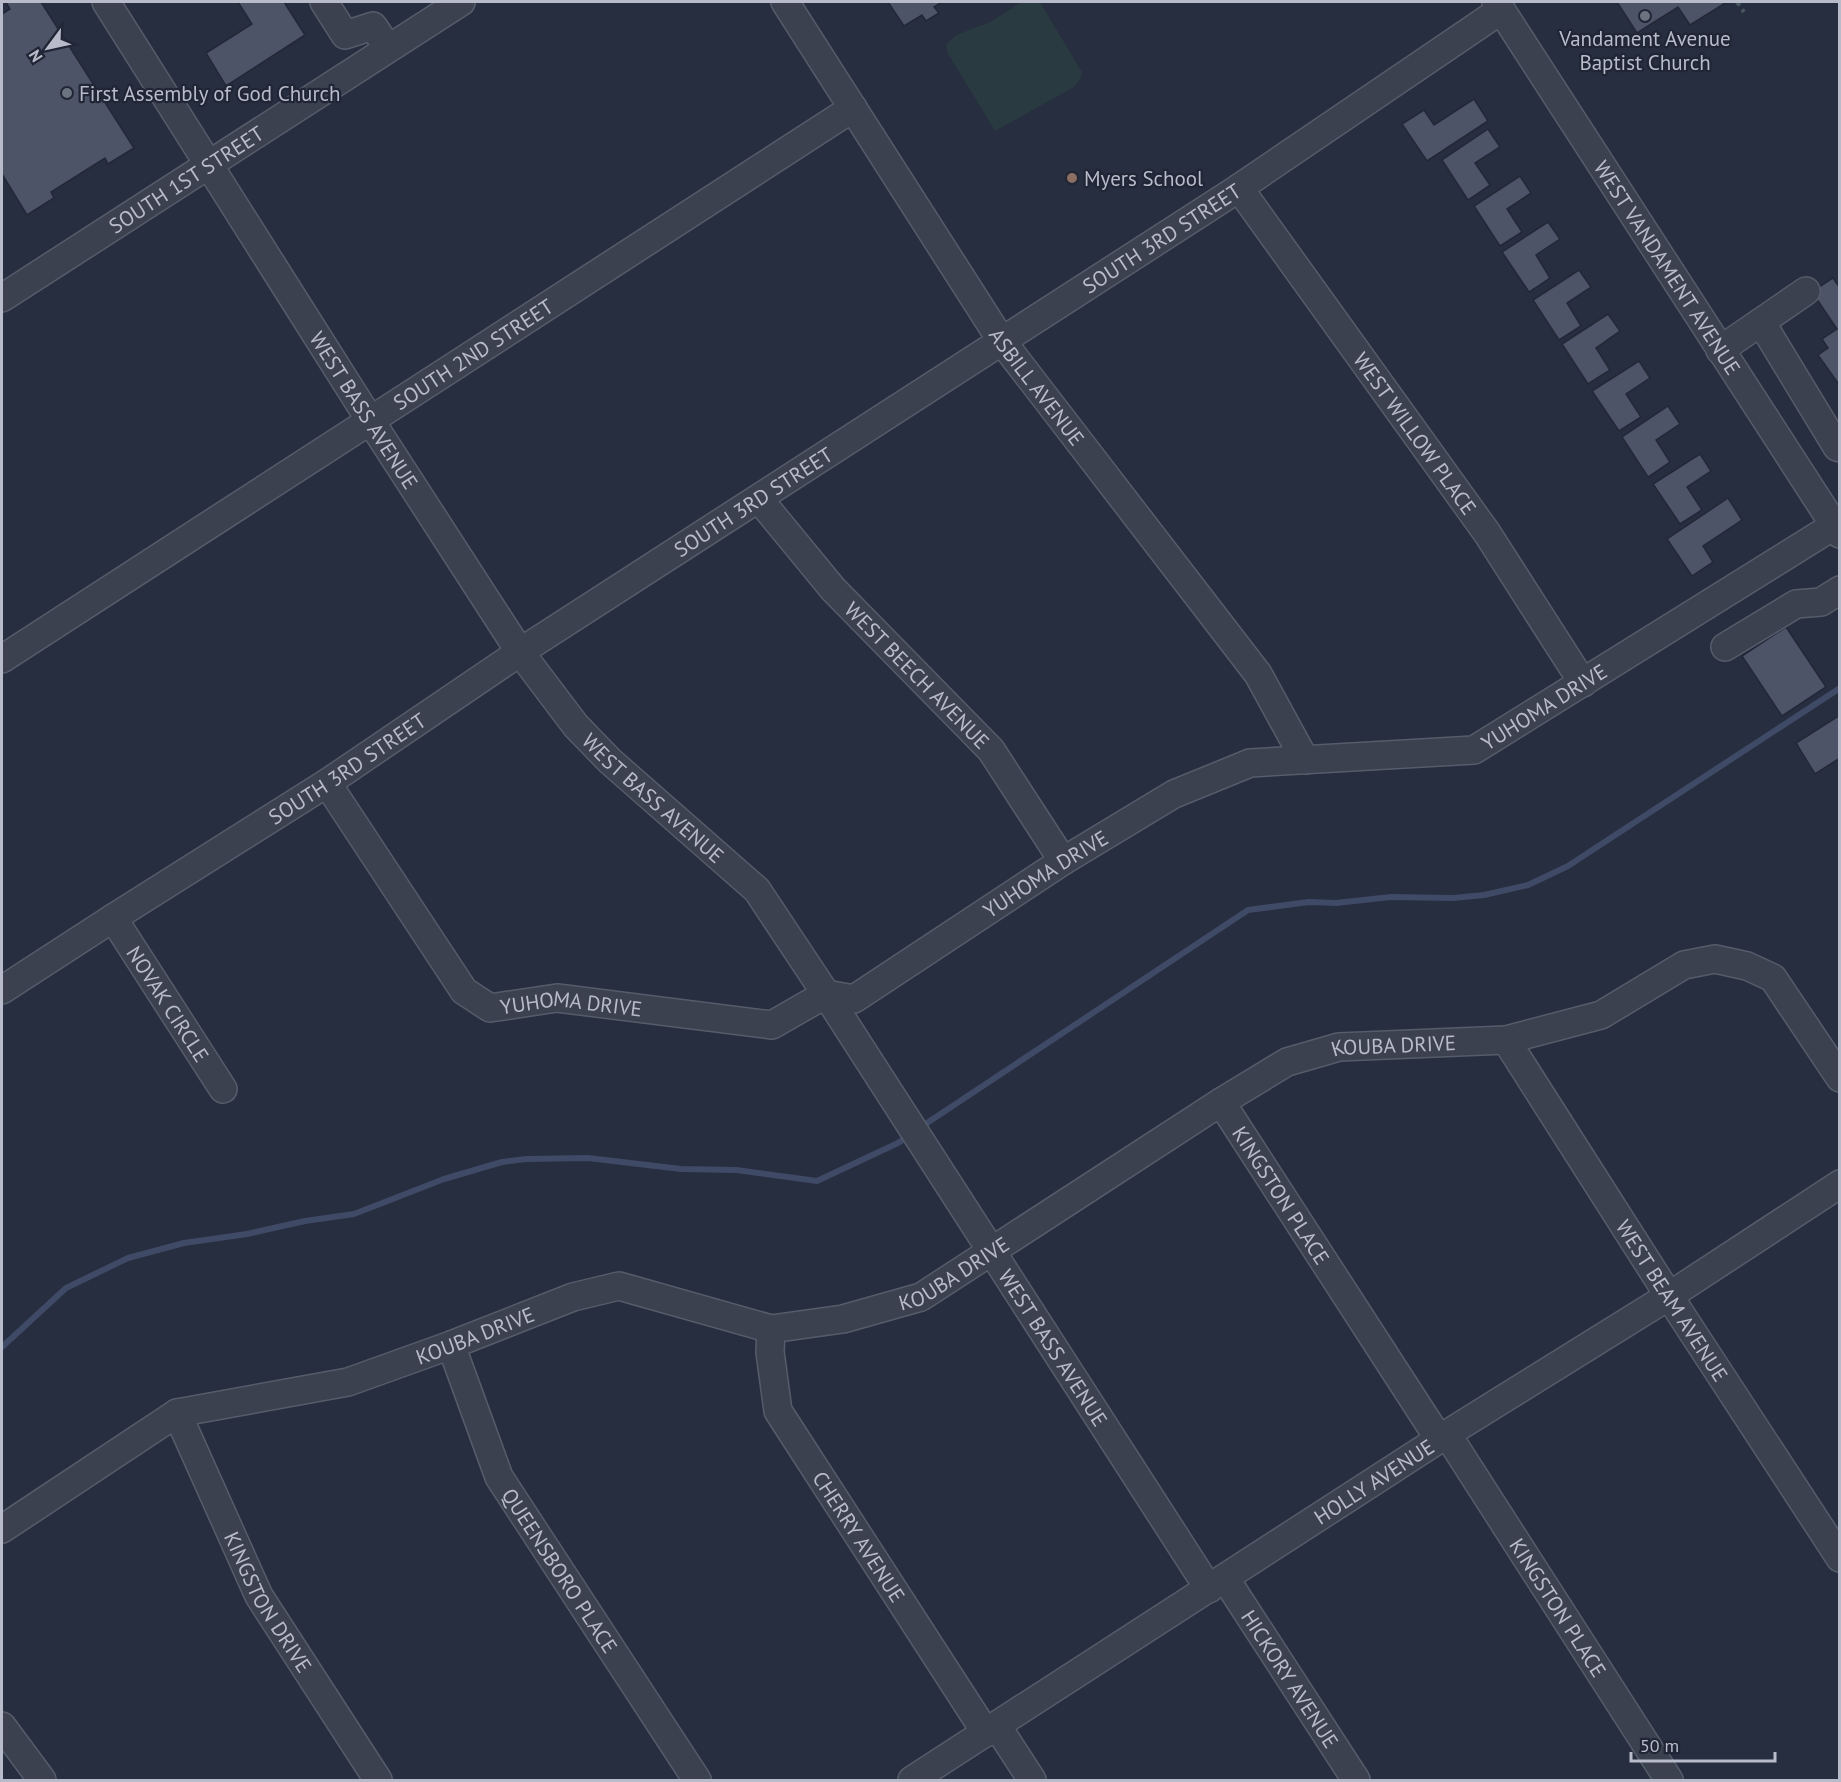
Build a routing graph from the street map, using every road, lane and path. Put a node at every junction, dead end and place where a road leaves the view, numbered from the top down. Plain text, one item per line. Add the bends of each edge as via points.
1 (324, 2) edge
2 (461, 2) edge
3 (785, 2) edge
4 (1737, 2) edge
5 (116, 5) edge
6 (1499, 6) edge
7 (1744, 12) dead end
8 (388, 48) junction
9 (853, 108) junction
10 (208, 164) junction
11 (1239, 188) junction
12 (4, 289) edge
13 (1806, 291) dead end
14 (1761, 322) junction
15 (1001, 340) junction
16 (1720, 350) junction
17 (370, 420) junction
18 (1839, 448) edge
19 (759, 499) junction
20 (1838, 527) edge
21 (1839, 590) edge
22 (1725, 647) dead end
23 (519, 652) junction
24 (2, 659) edge
25 (1583, 683) junction
26 (1305, 760) junction
27 (327, 783) junction
28 (1063, 861) junction
29 (112, 918) junction
30 (2, 990) edge
31 (826, 994) junction
32 (1506, 1040) junction
33 (1831, 1046) edge
34 (1839, 1078) edge
35 (223, 1089) dead end
36 (1221, 1102) junction
37 (1839, 1184) edge
38 (990, 1252) junction
39 (1669, 1296) junction
40 (771, 1329) junction
41 (451, 1345) junction
42 (177, 1413) junction
43 (1443, 1436) junction
44 (2, 1529) edge
45 (1839, 1558) edge
46 (1217, 1583) junction
47 (2, 1726) edge
48 (991, 1729) junction
49 (42, 1780) edge
50 (378, 1780) edge
51 (697, 1780) edge
52 (912, 1780) edge
53 (1032, 1780) edge
54 (1356, 1780) edge
55 (1669, 1780) edge

1 - 8 street via 345,35 373,26
2 - 8 street, SOUTH 1ST STREET
3 - 9 street, ASBILL AVENUE
4 - 7 path
5 - 10 street, WEST BASS AVENUE
6 - 11 street, SOUTH 3RD STREET
6 - 16 street, WEST VANDAMENT AVENUE
8 - 10 street, SOUTH 1ST STREET
9 - 15 street, ASBILL AVENUE
9 - 17 street, SOUTH 2ND STREET
10 - 12 street, SOUTH 1ST STREET
10 - 17 street, WEST BASS AVENUE
11 - 15 street, SOUTH 3RD STREET
11 - 25 street, WEST WILLOW PLACE via 1487,533
13 - 14 street
14 - 16 street
14 - 18 street
15 - 19 street, SOUTH 3RD STREET
15 - 26 street, ASBILL AVENUE via 1258,674
16 - 20 street, WEST VANDAMENT AVENUE
17 - 23 street, WEST BASS AVENUE
17 - 24 street, SOUTH 2ND STREET
19 - 23 street, SOUTH 3RD STREET
19 - 28 street, WEST BEECH AVENUE via 833,589 991,750
20 - 25 street, YUHOMA DRIVE
21 - 22 street via 1821,602 1796,604
23 - 27 street, SOUTH 3RD STREET
23 - 31 street, WEST BASS AVENUE via 576,726 610,761 757,890
25 - 26 street, YUHOMA DRIVE via 1474,750
26 - 28 street, YUHOMA DRIVE via 1250,763 1174,794
27 - 29 street, SOUTH 3RD STREET
27 - 31 street, YUHOMA DRIVE via 464,991 490,1008 557,998 772,1025
28 - 31 street, YUHOMA DRIVE via 854,999
29 - 30 street, SOUTH 3RD STREET
29 - 35 street, NOVAK CIRCLE
31 - 38 street, WEST BASS AVENUE
32 - 33 street, KOUBA DRIVE via 1601,1015 1684,965 1715,959 1747,966 1773,978
32 - 36 street, KOUBA DRIVE via 1339,1047 1287,1062
32 - 39 street, WEST BEAM AVENUE
33 - 34 street, KOUBA DRIVE
36 - 38 street, KOUBA DRIVE
36 - 43 street, KINGSTON PLACE
37 - 39 street, HOLLY AVENUE
38 - 40 street, KOUBA DRIVE via 921,1296 843,1319
38 - 46 street, WEST BASS AVENUE
39 - 43 street, HOLLY AVENUE
39 - 45 street, WEST BEAM AVENUE
40 - 41 street, KOUBA DRIVE via 619,1286 573,1297
40 - 48 street, CHERRY AVENUE via 778,1411
41 - 42 street, KOUBA DRIVE via 348,1382
41 - 51 street, QUEENSBORO PLACE via 499,1477
42 - 44 street, KOUBA DRIVE
42 - 50 street, KINGSTON DRIVE via 259,1596
43 - 46 street, HOLLY AVENUE
43 - 55 street, KINGSTON PLACE
46 - 48 street, HOLLY AVENUE
46 - 54 street, HICKORY AVENUE
47 - 49 street
48 - 52 street, HOLLY AVENUE
48 - 53 street, CHERRY AVENUE

